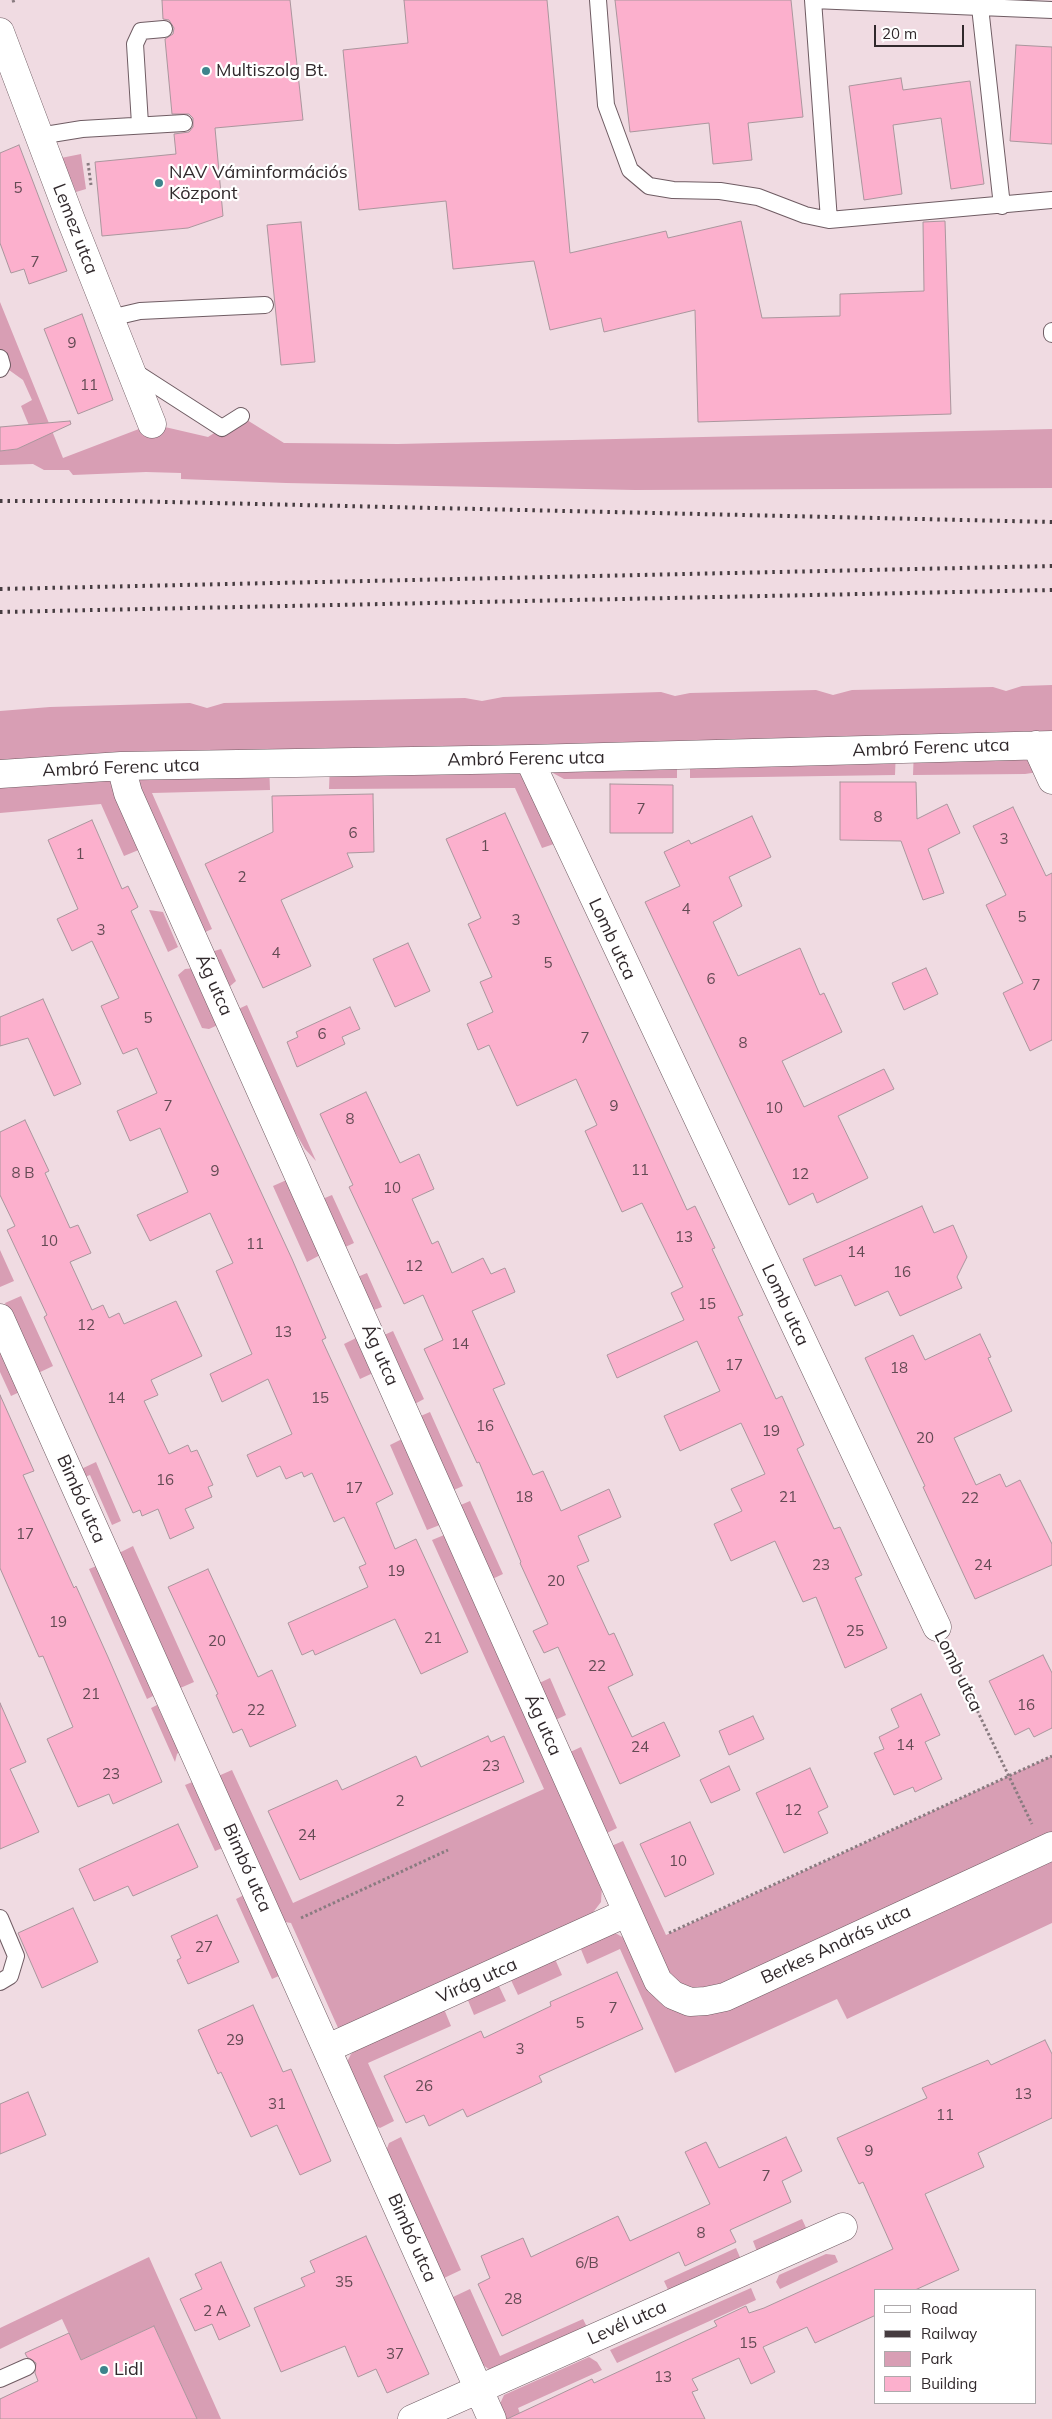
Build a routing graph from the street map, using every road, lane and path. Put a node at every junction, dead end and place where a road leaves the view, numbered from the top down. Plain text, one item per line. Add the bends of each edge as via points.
1 (598, 0) edge
2 (812, 0) edge
3 (980, 7) junction
4 (1052, 10) edge
5 (164, 28) dead end
6 (0, 32) edge
7 (184, 123) dead end
8 (140, 124) junction
9 (39, 136) junction
10 (88, 163) dead end
11 (92, 194) dead end
12 (1052, 200) edge
13 (1002, 206) junction
14 (829, 220) junction
15 (265, 305) dead end
16 (110, 318) junction
17 (0, 358) edge
18 (0, 369) edge
19 (130, 369) junction
20 (240, 416) dead end
21 (152, 424) dead end
22 (1044, 745) edge
23 (529, 759) junction
24 (120, 766) junction
25 (0, 774) edge
26 (1052, 780) edge
27 (0, 1318) edge
28 (937, 1628) joint
29 (1052, 1756) edge
30 (1008, 1776) junction
31 (1048, 1848) edge
32 (448, 1850) dead end
33 (626, 1913) junction
34 (0, 1918) edge
35 (275, 1930) junction
36 (640, 1943) junction
37 (0, 1982) edge
38 (328, 2048) junction
39 (843, 2227) dead end
40 (27, 2367) dead end
41 (0, 2379) edge
42 (479, 2388) junction
43 (412, 2419) edge
44 (492, 2419) edge

1 - 14 lane via 606,105 630,170 649,186 748,196
2 - 3 lane
2 - 14 lane
3 - 4 lane
3 - 13 lane
5 - 8 lane via 141,30 135,44
6 - 9 street, Lemez utca
7 - 8 lane
8 - 9 lane
9 - 16 street, Lemez utca
10 - 11 path
12 - 13 lane
13 - 14 lane
15 - 16 lane via 140,311
16 - 19 street, Lemez utca
17 - 18 lane
19 - 20 lane via 222,428
19 - 21 street, Lemez utca
22 - 23 street, Ambró Ferenc utca
22 - 26 street
23 - 24 street, Ambró Ferenc utca
23 - 28 street, Lomb utca
24 - 25 street, Ambró Ferenc utca
24 - 33 street, Ág utca via 128,793
27 - 35 street, Bimbó utca
28 - 30 path, Lomb utca
29 - 30 path
30 - 31 path, Lomb utca
30 - 36 path via 654,1941
31 - 36 street, Berkes András utca via 725,1997 690,2002 673,1995 658,1982
32 - 35 path
33 - 36 street, Ág utca
33 - 38 street, Virág utca
34 - 37 lane via 16,1956 10,1976
35 - 38 street, Bimbó utca
38 - 42 street, Bimbó utca
39 - 42 street, Levél utca
40 - 41 lane
42 - 43 street, Levél utca
42 - 44 street, Bimbó utca

